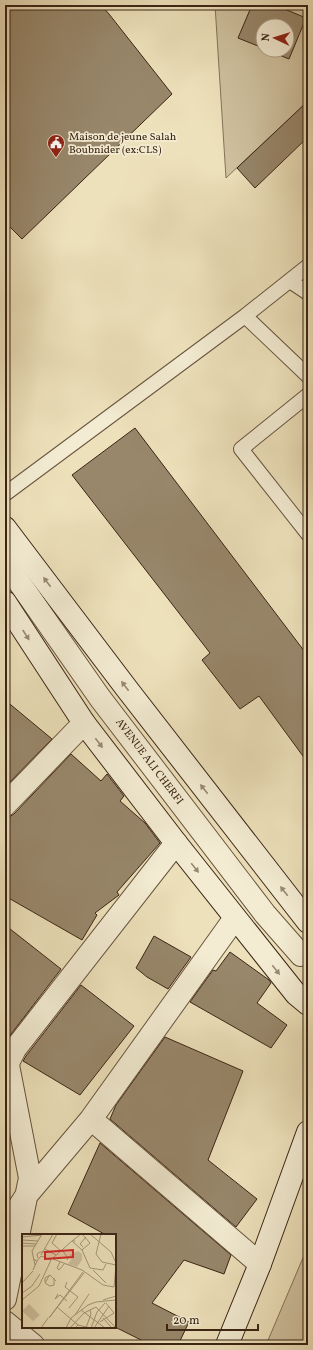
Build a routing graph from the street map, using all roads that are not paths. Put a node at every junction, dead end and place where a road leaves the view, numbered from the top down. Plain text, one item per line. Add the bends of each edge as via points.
1 (308, 266) edge
2 (290, 281) junction
3 (308, 293) edge
4 (245, 316) junction
5 (308, 376) edge
6 (308, 395) edge
7 (5, 494) edge
8 (5, 528) edge
9 (308, 534) edge
10 (5, 562) edge
11 (5, 602) edge
12 (84, 723) junction
13 (5, 806) edge
14 (176, 843) junction
15 (235, 918) junction
16 (308, 922) edge
17 (301, 956) dead end
18 (308, 1004) edge
19 (8, 1056) edge
20 (91, 1119) junction
21 (308, 1132) edge
22 (26, 1196) junction
23 (5, 1229) edge
24 (260, 1264) junction
25 (5, 1299) edge
26 (5, 1322) edge
27 (33, 1345) edge
28 (227, 1345) edge

1 - 2 lane
2 - 3 lane
2 - 4 lane
4 - 5 lane
4 - 7 lane
6 - 9 lane via 241,449
16 -> 8 street
10 - 17 street, AVENUE ALI CHERFI via 100,698
11 -> 12 street
12 - 13 street
12 -> 14 street
14 -> 15 street
14 - 19 street
15 -> 18 street via 296,994
15 - 20 street
19 - 22 street via 30,1178
20 - 22 street
20 - 24 street
21 - 24 street
22 - 23 street
22 - 25 street
24 - 28 street
26 - 27 street

